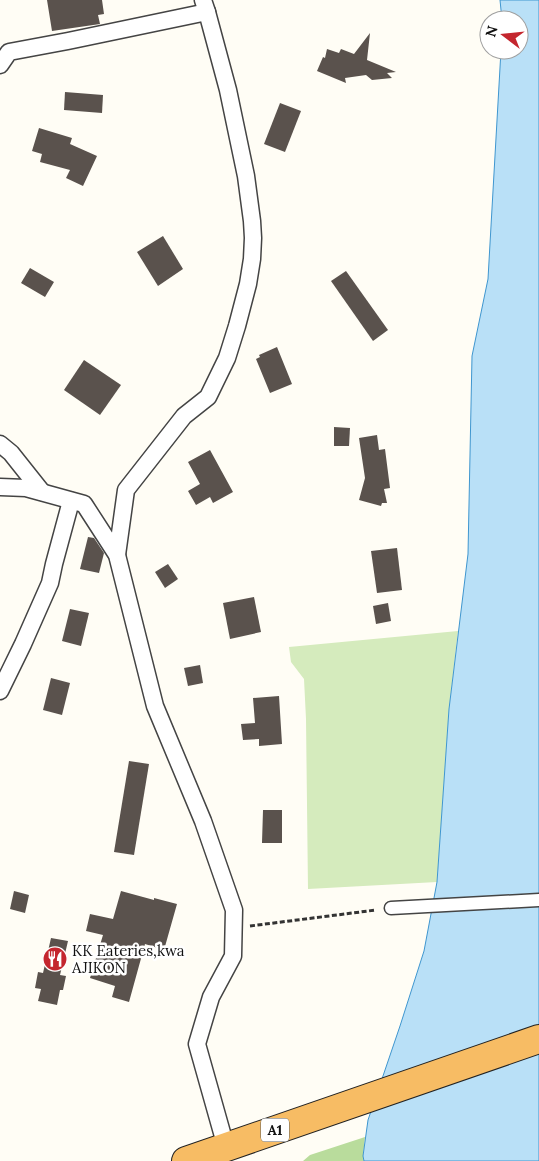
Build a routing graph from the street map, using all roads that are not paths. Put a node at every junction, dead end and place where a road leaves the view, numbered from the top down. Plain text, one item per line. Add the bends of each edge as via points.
1 (205, 6) edge
2 (0, 65) edge
3 (0, 444) edge
4 (0, 487) edge
5 (42, 492) junction
6 (71, 501) junction
7 (117, 555) junction
8 (0, 691) edge
9 (539, 900) edge
10 (391, 908) road end
11 (539, 1039) edge
12 (226, 1147) junction
13 (186, 1161) edge

1 - 2 street via 68,41 8,52
1 - 7 street via 228,90 246,176 254,238 248,284 227,358 208,397 184,416 126,490
3 - 5 street
4 - 5 street
5 - 6 street
6 - 7 street via 84,504
6 - 8 street via 50,583
7 - 12 street via 155,706 234,910 233,956 211,997 198,1044
9 - 10 street
11 - 12 highway, A1
12 - 13 highway, A1

